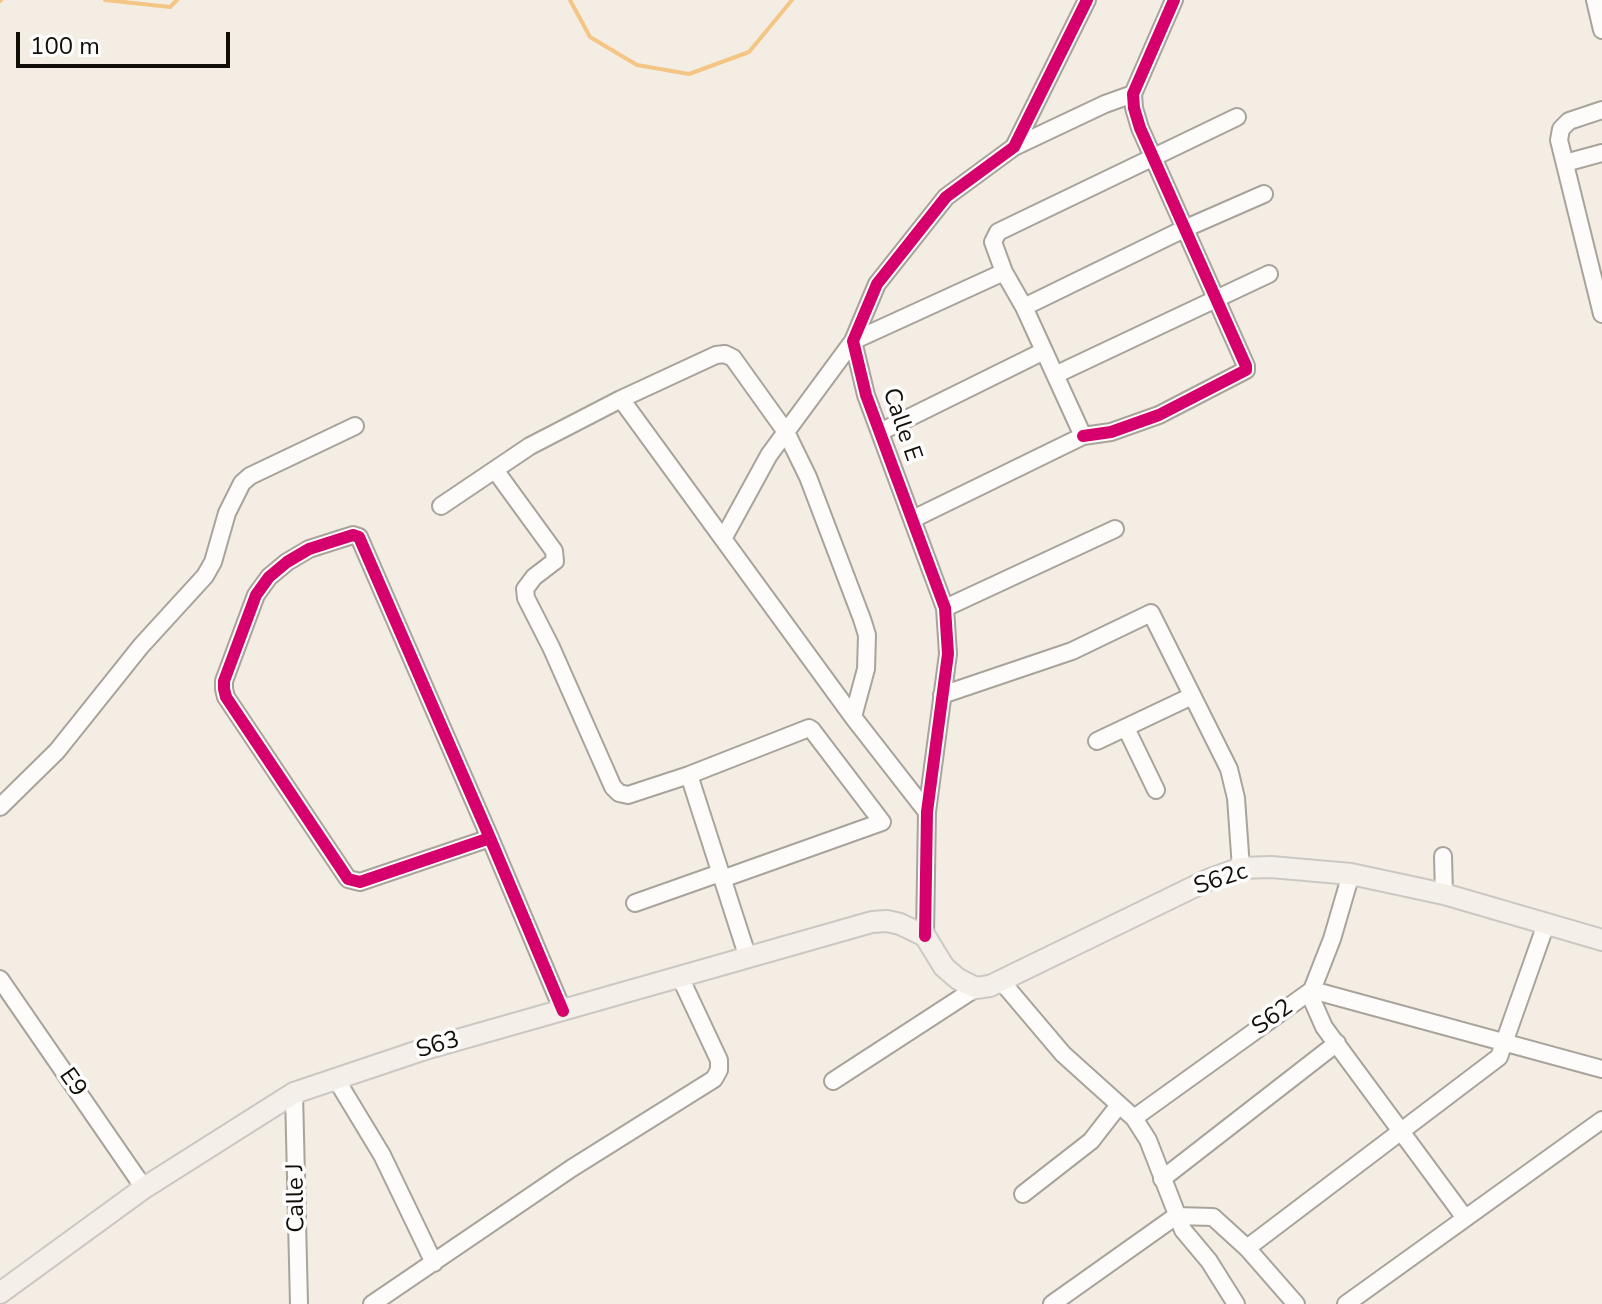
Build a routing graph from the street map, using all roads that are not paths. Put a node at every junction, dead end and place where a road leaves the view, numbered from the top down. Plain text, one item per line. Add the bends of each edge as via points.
1 (1087, 0) edge
2 (1174, 0) edge
3 (1595, 0) edge
4 (1602, 30) edge
5 (1133, 94) junction
6 (1602, 110) edge
7 (1237, 117) dead end
8 (1014, 147) junction
9 (1602, 153) edge
10 (1153, 157) junction
11 (1565, 163) junction
12 (1264, 194) dead end
13 (1184, 229) junction
14 (1004, 272) junction
15 (1269, 274) dead end
16 (1216, 298) junction
17 (1024, 307) junction
18 (1602, 314) edge
19 (853, 341) junction
20 (1044, 351) junction
21 (1055, 375) junction
22 (621, 399) junction
23 (355, 426) dead end
24 (786, 432) junction
25 (880, 432) junction
26 (1083, 436) junction
27 (495, 470) junction
28 (441, 506) dead end
29 (913, 519) junction
30 (1115, 529) dead end
31 (723, 539) junction
32 (945, 608) junction
33 (942, 695) junction
34 (1192, 696) junction
35 (853, 717) junction
36 (1126, 728) junction
37 (1097, 741) dead end
38 (689, 775) junction
39 (1156, 790) dead end
40 (0, 807) edge
41 (927, 812) junction
42 (490, 838) junction
43 (1443, 856) dead end
44 (1241, 868) junction
45 (1351, 874) junction
46 (721, 876) junction
47 (1444, 894) junction
48 (635, 903) dead end
49 (1546, 924) junction
50 (925, 936) junction
51 (1602, 940) edge
52 (748, 958) junction
53 (680, 977) junction
54 (0, 979) edge
55 (1002, 982) junction
56 (976, 988) junction
57 (1312, 990) junction
58 (563, 1011) junction
59 (1505, 1042) junction
60 (1337, 1043) junction
61 (1602, 1069) edge
62 (336, 1079) junction
63 (833, 1081) dead end
64 (294, 1093) junction
65 (1119, 1105) junction
66 (1134, 1118) junction
67 (1602, 1120) edge
68 (1403, 1131) junction
69 (1162, 1179) junction
70 (144, 1188) junction
71 (1023, 1194) dead end
72 (1176, 1216) junction
73 (1465, 1218) junction
74 (1247, 1248) junction
75 (434, 1263) junction
76 (0, 1293) edge
77 (299, 1304) edge
78 (372, 1304) edge
79 (1052, 1304) edge
80 (1236, 1304) edge
81 (1296, 1304) edge
82 (1346, 1304) edge

1 - 8 street
2 - 5 street
3 - 4 street
5 - 8 street
5 - 10 street
6 - 11 street via 1561,129
7 - 10 street
8 - 19 street via 946,197 877,284
9 - 11 street
10 - 13 street
10 - 14 street via 998,232 993,242
11 - 18 street
12 - 13 street
13 - 16 street
13 - 17 street
14 - 17 street
14 - 19 street
15 - 16 street
16 - 21 street
16 - 26 street via 1246,366 1243,374 1126,428
17 - 20 street
19 - 24 street
19 - 25 street, Calle E
20 - 21 street
20 - 25 street
21 - 26 street
22 - 24 street via 725,354
22 - 27 street
22 - 31 street
23 - 40 street via 242,483 205,576 57,751
24 - 31 street
24 - 35 street via 867,635 866,669
25 - 29 street, Calle E
26 - 29 street
27 - 28 street
27 - 38 street via 554,551 555,561 534,577 525,589 526,598 613,787 628,795
29 - 32 street, Calle E
30 - 32 street
31 - 35 street
32 - 33 street, Calle E via 948,654
33 - 34 street via 1072,651 1151,613
33 - 41 street, Calle E
34 - 36 street
34 - 44 street via 1234,784
35 - 41 street
36 - 37 street
36 - 39 street
38 - 46 street
38 - 46 street via 809,728 882,822
41 - 50 street, Calle E
42 - 42 street via 359,537 309,549 287,562 256,595 224,689 348,879 360,882
42 - 58 street
43 - 47 street
44 - 45 main road, S62c
44 - 55 main road, S62c
45 - 47 main road, S62c
45 - 57 street, S62
46 - 48 street
46 - 52 street
47 - 49 main road, S62c
49 - 51 main road, S62c
49 - 59 street
50 - 52 main road, S63 via 900,924 872,922
50 - 56 main road via 944,967
52 - 53 main road, S63
53 - 58 main road, S63
53 - 75 street via 719,1060 714,1079
54 - 70 street, E9
55 - 56 main road, S62c
55 - 65 street via 1063,1054
56 - 63 street
57 - 59 street
57 - 60 street via 1317,1013
57 - 66 street, S62
58 - 62 main road, S63
59 - 61 street
59 - 68 street via 1499,1057
60 - 68 street
60 - 69 street
62 - 64 main road, S63
62 - 75 street via 382,1155
64 - 70 main road, S63
64 - 77 street, Calle J
65 - 66 street
65 - 71 street via 1091,1141
66 - 69 street
67 - 73 street
68 - 73 street
68 - 74 street
69 - 72 street
70 - 76 main road, S63
72 - 74 street via 1213,1217
72 - 79 street
72 - 80 street
73 - 82 street
74 - 81 street
75 - 78 street

